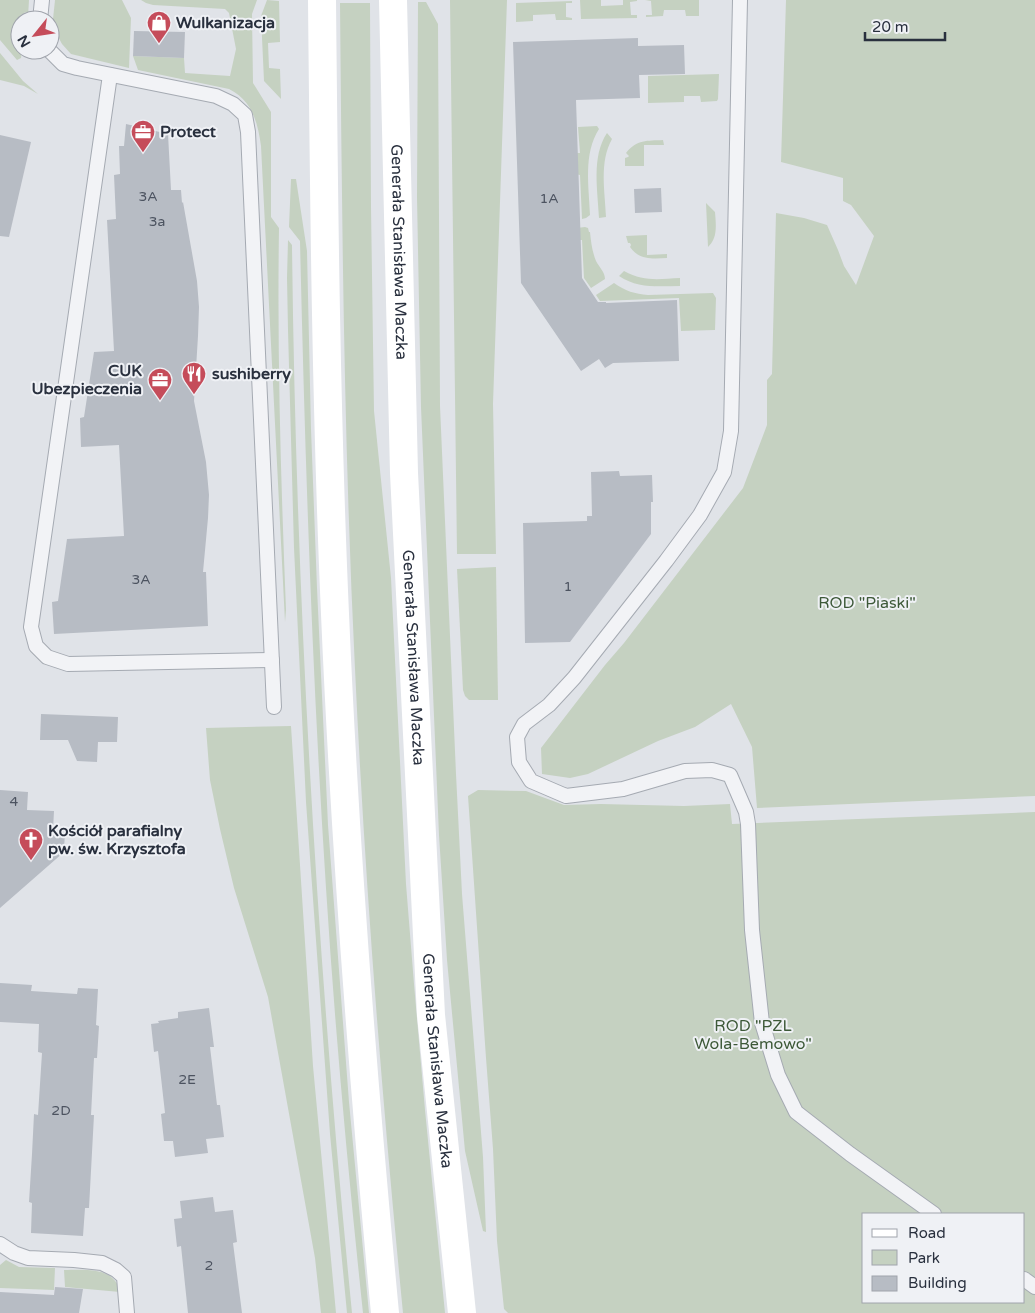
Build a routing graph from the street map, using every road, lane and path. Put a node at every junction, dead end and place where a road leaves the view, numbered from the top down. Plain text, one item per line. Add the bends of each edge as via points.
1 (322, 0) edge
2 (393, 0) edge
3 (740, 0) edge
4 (59, 60) edge
5 (110, 75) junction
6 (272, 660) junction
7 (274, 707) dead end
8 (933, 1213) edge
9 (0, 1244) edge
10 (127, 1313) edge
11 (386, 1313) edge
12 (462, 1313) edge

1 - 11 main road via 327,398 336,633 362,1054
2 - 12 main road, Generała Stanisława Maczka via 404,473 431,1015
3 - 8 lane via 731,431 724,472 700,515 676,548 574,678 549,705 524,724 517,737 519,762 531,781 566,796 623,790 685,771 712,770 730,774 747,818 752,930 762,1024 778,1075 796,1112
4 - 5 lane via 63,64
5 - 6 lane via 216,96 233,104 244,115 248,132
5 - 6 lane via 31,627 36,646 47,657 68,664
6 - 7 lane
9 - 10 lane via 28,1258 102,1263 116,1270 124,1277

